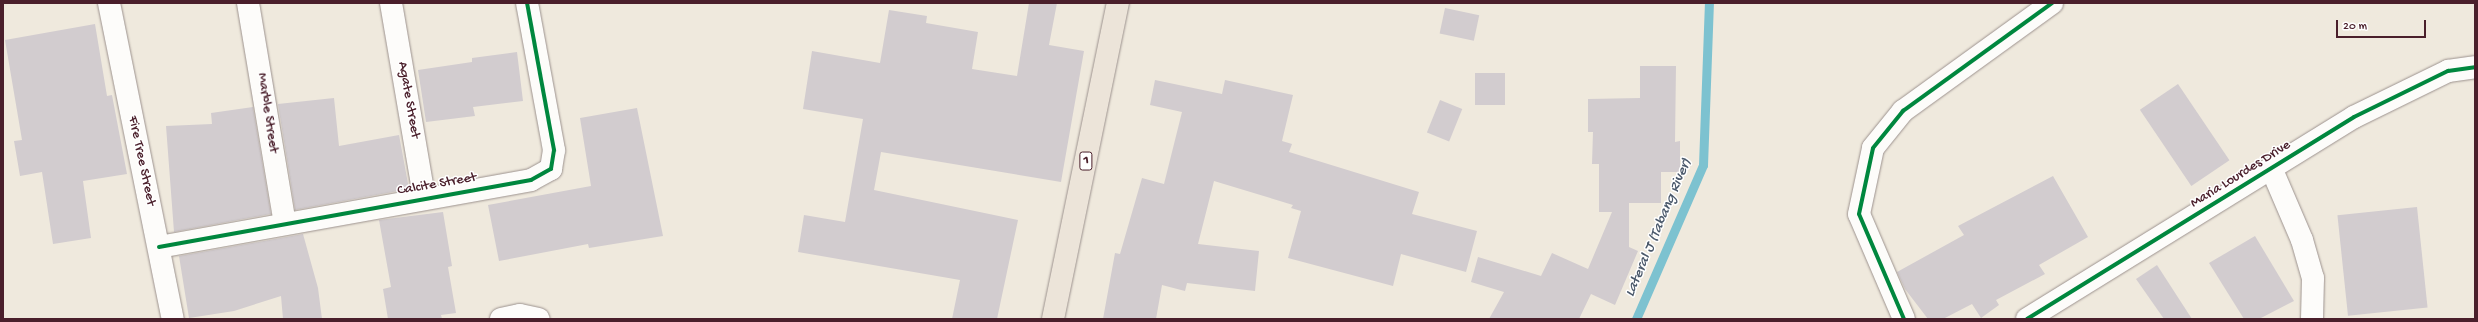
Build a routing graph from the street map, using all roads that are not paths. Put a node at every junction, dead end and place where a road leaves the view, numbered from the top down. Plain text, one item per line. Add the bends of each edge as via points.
1 (109, 3) edge
2 (248, 3) edge
3 (392, 3) edge
4 (527, 3) edge
5 (1118, 3) edge
6 (2052, 3) edge
7 (2475, 67) edge
8 (2272, 170) junction
9 (424, 197) junction
10 (285, 223) junction
11 (159, 246) junction
12 (173, 319) edge
13 (501, 319) edge
14 (539, 319) edge
15 (1054, 319) edge
16 (1904, 319) edge
17 (2027, 319) edge
18 (2312, 319) edge

1 - 11 street, Fire Tree Street
2 - 10 street, Marble Street
3 - 9 street, Agate Street
4 - 9 street, Calcite Street via 554,150 551,169 531,180
5 - 15 highway, 1
6 - 16 street via 1903,111 1873,148 1859,214
7 - 8 street, Maria Lourdes Drive via 2448,71 2354,117
8 - 17 street, Maria Lourdes Drive
8 - 18 street via 2302,240 2313,278
9 - 10 street, Calcite Street
10 - 11 street, Calcite Street
11 - 12 street, Fire Tree Street
13 - 14 street via 520,315

